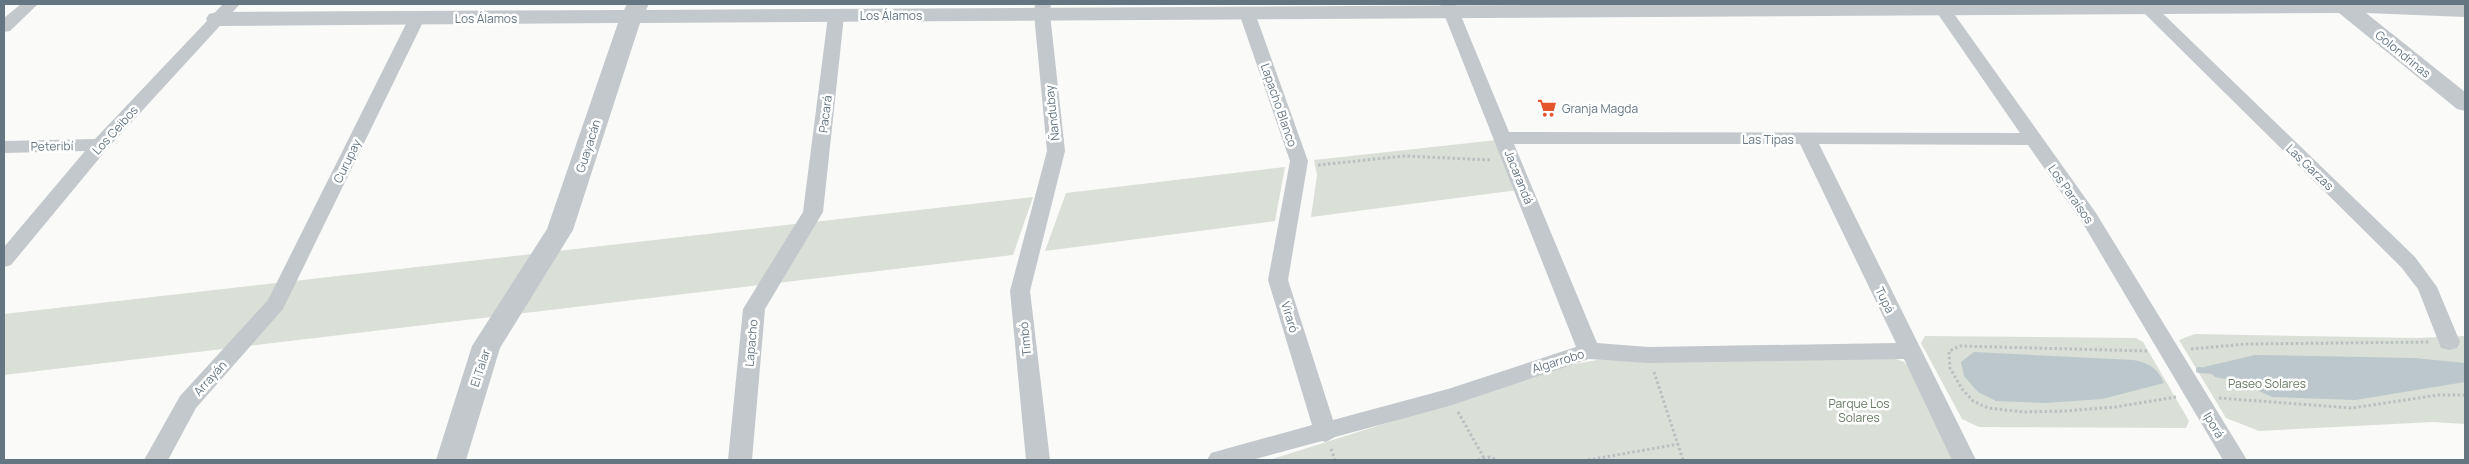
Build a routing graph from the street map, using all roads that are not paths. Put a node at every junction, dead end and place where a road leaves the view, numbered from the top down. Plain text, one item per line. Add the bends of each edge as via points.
1 (30, 4) edge
2 (232, 4) edge
3 (2343, 5) edge
4 (1940, 6) edge
5 (1449, 8) edge
6 (2148, 8) junction
7 (1042, 9) edge
8 (634, 10) edge
9 (2465, 10) edge
10 (1247, 13) junction
11 (836, 16) junction
12 (417, 18) junction
13 (217, 19) junction
14 (6, 22) edge
15 (2465, 104) edge
16 (1503, 138) junction
17 (1807, 139) junction
18 (2033, 139) junction
19 (100, 145) junction
20 (4, 147) edge
21 (1292, 199) joint
22 (813, 212) joint
23 (1038, 220) joint
24 (4, 260) edge
25 (526, 283) joint
26 (276, 304) joint
27 (2449, 342) road end
28 (1589, 351) junction
29 (1910, 351) junction
30 (2196, 394) joint
31 (1326, 432) junction
32 (156, 460) edge
33 (451, 460) edge
34 (740, 460) edge
35 (1038, 460) edge
36 (1219, 460) edge
37 (1964, 460) edge
38 (2235, 460) edge

1 - 14 street
2 - 13 street, Los Ceibos
3 - 6 street, Los Álamos
3 - 9 street, Los Álamos
3 - 15 street, Golondrinas
4 - 5 street, Los Álamos
4 - 6 street, Los Álamos
4 - 18 street, Los Paraísos
5 - 10 street, Los Álamos
5 - 16 street, Jacarandá
6 - 27 street, Las Garzas via 2408,262 2427,288
7 - 10 street, Los Álamos
7 - 11 street, Los Álamos
7 - 23 street, Ñandubay via 1056,151
8 - 11 street, Los Álamos
8 - 12 street, Los Álamos
8 - 25 street, Guayacán via 560,230
10 - 21 street, Lapacho Blanco via 1299,161
11 - 22 street, Pacará
12 - 13 street, Los Álamos
12 - 26 street, Curupay
13 - 19 street, Los Ceibos
16 - 17 street, Las Tipas
16 - 28 street, Jacarandá
17 - 18 street, Las Tipas
17 - 29 street, Tupá
18 - 30 street, Los Paraísos via 2089,218
19 - 20 street, Peteribí
19 - 24 street, Los Ceibos
21 - 31 street, Viraró via 1278,280
22 - 34 street, Lapacho via 754,309
23 - 35 street, Timbó via 1020,291
25 - 33 street, El Talar via 486,346
26 - 32 street, Arrayán via 188,402
28 - 29 street, Algarrobo via 1648,355
28 - 31 street, Algarrobo via 1449,397
29 - 37 street, Tupá
30 - 38 street, Iporá
31 - 36 street, Algarrobo

